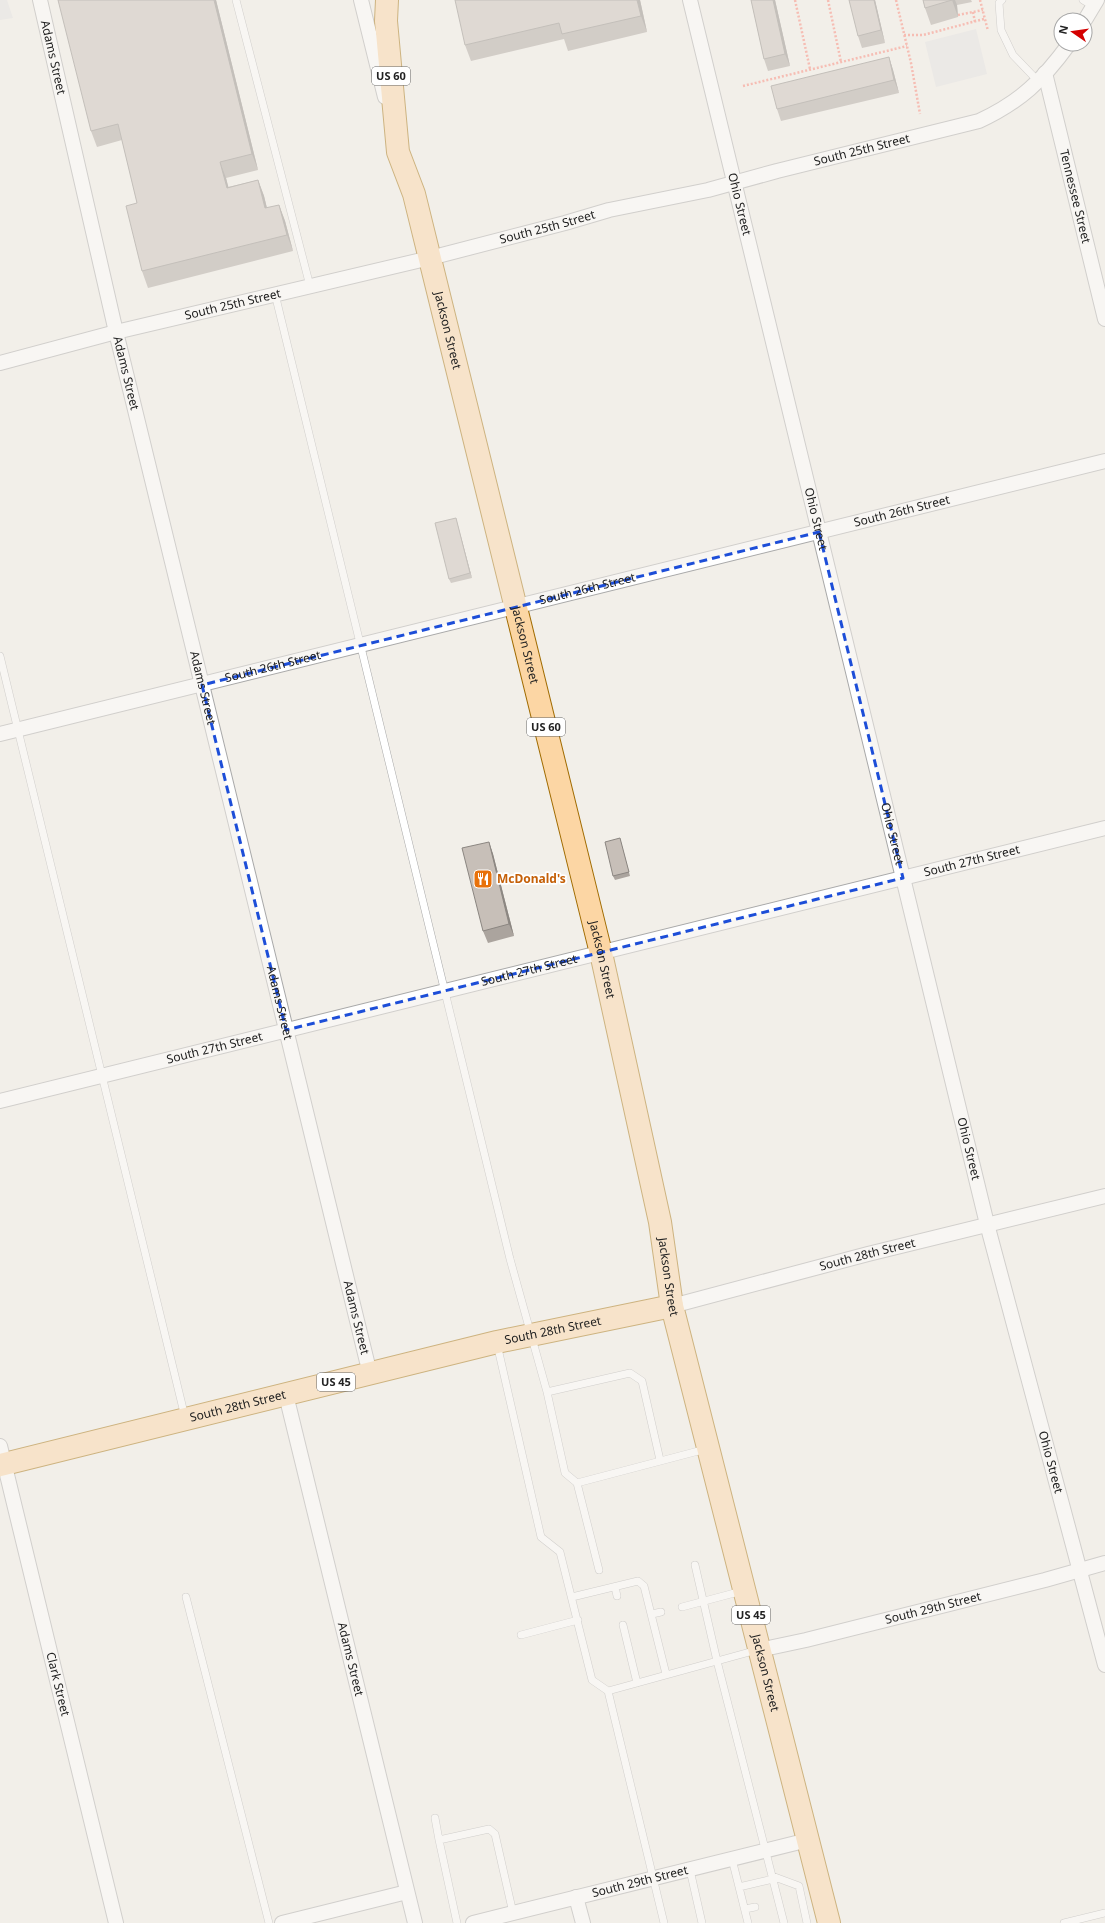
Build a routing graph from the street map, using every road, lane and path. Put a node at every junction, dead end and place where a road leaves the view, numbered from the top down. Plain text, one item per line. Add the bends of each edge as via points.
1 (40, 0) edge
2 (236, 0) edge
3 (361, 0) edge
4 (387, 0) edge
5 (690, 0) edge
6 (795, 0) edge
7 (828, 0) edge
8 (896, 0) edge
9 (980, 0) edge
10 (1002, 0) edge
11 (1091, 2) edge
12 (982, 10) junction
13 (973, 12) junction
14 (1088, 12) edge
15 (958, 15) dead end
16 (984, 19) junction
17 (975, 22) junction
18 (904, 35) junction
19 (989, 35) dead end
20 (907, 46) junction
21 (1062, 52) edge
22 (841, 62) junction
23 (810, 69) junction
24 (1042, 77) junction
25 (743, 86) dead end
26 (920, 114) dead end
27 (398, 152) junction
28 (733, 183) junction
29 (430, 258) junction
30 (310, 286) junction
31 (275, 294) junction
32 (1105, 319) edge
33 (116, 332) junction
34 (0, 363) edge
35 (1105, 461) edge
36 (819, 532) junction
37 (516, 607) junction
38 (361, 645) junction
39 (0, 656) edge
40 (202, 684) junction
41 (18, 730) junction
42 (0, 734) edge
43 (1105, 828) edge
44 (903, 878) junction
45 (601, 952) junction
46 (445, 991) junction
47 (286, 1030) junction
48 (102, 1076) junction
49 (0, 1101) edge
50 (1105, 1196) edge
51 (987, 1224) junction
52 (672, 1306) junction
53 (530, 1336) junction
54 (497, 1343) junction
55 (370, 1374) junction
56 (547, 1392) junction
57 (286, 1395) junction
58 (186, 1419) junction
59 (708, 1448) junction
60 (1, 1458) edge
61 (660, 1460) junction
62 (577, 1483) junction
63 (1105, 1563) edge
64 (695, 1565) dead end
65 (599, 1570) dead end
66 (1079, 1571) junction
67 (615, 1587) junction
68 (744, 1591) junction
69 (617, 1596) dead end
70 (186, 1597) dead end
71 (572, 1598) junction
72 (703, 1601) junction
73 (682, 1607) dead end
74 (661, 1612) dead end
75 (652, 1614) junction
76 (578, 1620) junction
77 (623, 1625) dead end
78 (521, 1634) dead end
79 (759, 1650) junction
80 (717, 1661) junction
81 (1105, 1665) edge
82 (666, 1674) junction
83 (637, 1683) junction
84 (608, 1691) junction
85 (435, 1818) dead end
86 (439, 1840) junction
87 (808, 1840) junction
88 (765, 1851) junction
89 (732, 1859) junction
90 (690, 1870) junction
91 (772, 1878) junction
92 (652, 1879) junction
93 (739, 1887) junction
94 (407, 1892) junction
95 (576, 1897) junction
96 (755, 1907) dead end
97 (744, 1909) junction
98 (512, 1913) junction
99 (1105, 1913) edge
100 (116, 1923) edge
101 (269, 1923) edge
102 (282, 1923) edge
103 (415, 1923) edge
104 (457, 1923) edge
105 (473, 1923) edge
106 (583, 1923) edge
107 (664, 1923) edge
108 (702, 1923) edge
109 (748, 1923) edge
110 (782, 1923) edge
111 (807, 1923) edge
112 (828, 1923) edge
113 (1064, 1923) edge

1 - 33 street, Adams Street
2 - 30 lane
3 - 27 street, Jackson Street
4 - 27 main road, US 60 via 386,21
5 - 28 street, Ohio Street
6 - 23 path
7 - 22 path
8 - 18 path
9 - 12 path
10 - 24 lane via 999,3 1001,30 1013,55
11 - 14 street
12 - 13 path
12 - 16 path
13 - 15 path
13 - 17 path
16 - 17 path
16 - 19 path
17 - 18 path via 923,35
18 - 20 path
20 - 22 path
20 - 26 path
21 - 24 street, South 25th Street
22 - 23 path
23 - 25 path
24 - 28 street, South 25th Street via 1023,96 1003,110 979,121
24 - 32 street, Tennessee Street
27 - 29 main road, Jackson Street / US 60 via 414,194
28 - 29 street, South 25th Street via 586,216
28 - 36 street, Ohio Street
29 - 30 street, South 25th Street
29 - 37 main road, Jackson Street / US 60
30 - 31 street, South 25th Street
31 - 33 street, South 25th Street
31 - 38 lane
33 - 34 street, South 25th Street
33 - 40 street, Adams Street
35 - 36 street, South 26th Street
36 - 37 street, South 26th Street
36 - 44 street, Ohio Street
37 - 38 street, South 26th Street
37 - 45 main road, Jackson Street / US 60
38 - 40 street, South 26th Street
38 - 46 lane
39 - 41 lane
40 - 41 street, South 26th Street
40 - 47 street, Adams Street
41 - 42 street, South 26th Street
41 - 48 lane
43 - 44 street, South 27th Street
44 - 45 street, South 27th Street
44 - 51 street, Ohio Street
45 - 46 street, South 27th Street
45 - 52 main road, Jackson Street / US 60 via 660,1222
46 - 47 street, South 27th Street
46 - 53 lane
47 - 48 street, South 27th Street
47 - 55 street, Adams Street
48 - 49 street, South 27th Street
48 - 58 lane
50 - 51 street, South 28th Street
51 - 52 street, South 28th Street
51 - 66 street, Ohio Street
52 - 53 main road, South 28th Street / US 45
52 - 59 main road, Jackson Street / US 45
53 - 54 main road, South 28th Street / US 45
53 - 56 lane
54 - 55 main road, South 28th Street / US 45
54 - 71 lane via 541,1537 560,1552
55 - 57 main road, South 28th Street / US 45
56 - 61 lane via 630,1373 642,1381
56 - 62 lane via 566,1473
57 - 58 main road, South 28th Street / US 45
57 - 94 street, Adams Street
58 - 60 main road, South 28th Street / US 45
59 - 61 lane
59 - 68 main road, Jackson Street / US 45
60 - 100 street, Clark Street
61 - 62 lane
62 - 65 lane
63 - 66 street, South 29th Street
64 - 72 lane
66 - 79 street, South 29th Street
66 - 81 street, Ohio Street
67 - 69 lane
67 - 71 lane
67 - 75 lane via 638,1581 644,1586
68 - 72 lane
68 - 79 main road, Jackson Street / US 45
70 - 101 lane
71 - 76 lane
72 - 73 lane
72 - 80 lane
74 - 75 lane
75 - 82 lane
76 - 78 lane
76 - 84 lane via 592,1680
77 - 83 lane
79 - 80 lane
79 - 87 main road, Jackson Street / US 45
80 - 82 lane
80 - 88 lane
82 - 83 lane
83 - 84 lane
84 - 92 lane
85 - 86 lane
86 - 98 lane via 489,1829 496,1834
86 - 104 lane
87 - 88 street, South 29th Street
87 - 112 main road, Jackson Street / US 45
88 - 89 street, South 29th Street
88 - 91 lane
89 - 90 street, South 29th Street
89 - 93 lane
90 - 92 street, South 29th Street
90 - 108 lane
91 - 93 lane
91 - 110 lane
91 - 111 lane via 799,1886
92 - 95 street, South 29th Street
92 - 107 lane
93 - 97 lane
94 - 102 street
94 - 103 street, Adams Street
95 - 98 street, South 29th Street
95 - 106 street
96 - 97 lane
97 - 109 lane
98 - 105 street, South 29th Street
99 - 113 lane

